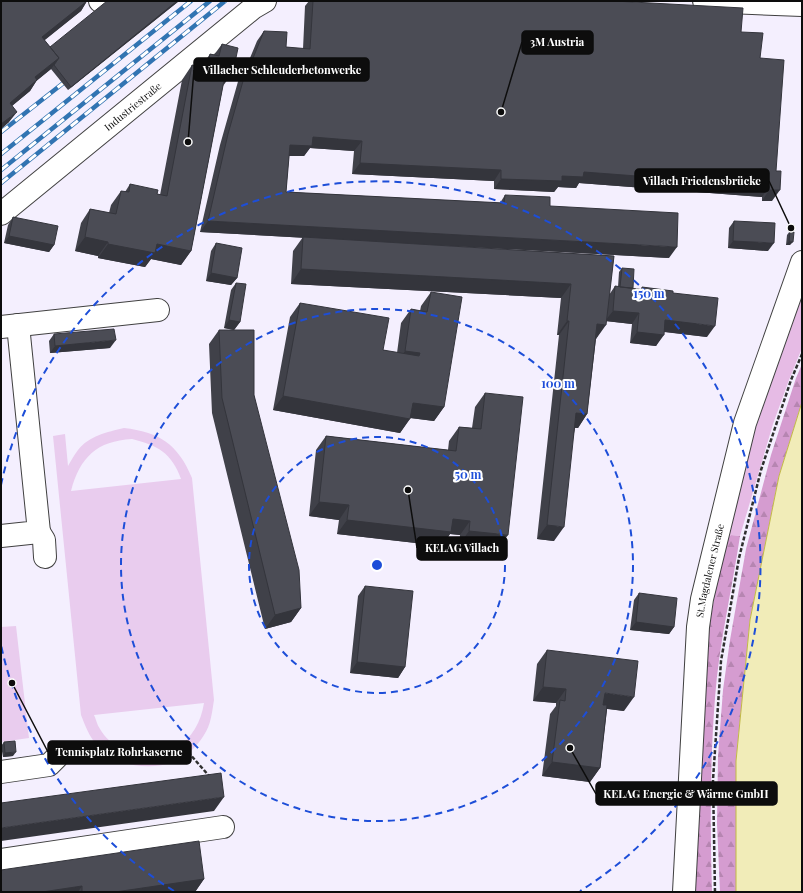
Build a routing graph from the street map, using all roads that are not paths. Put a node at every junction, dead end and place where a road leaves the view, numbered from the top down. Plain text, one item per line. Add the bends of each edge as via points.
1 (265, 1) edge
2 (704, 1) edge
3 (802, 5) edge
4 (1, 214) edge
5 (802, 262) edge
6 (158, 310) dead end
7 (10, 326) edge
8 (39, 532) junction
9 (1, 536) edge
10 (45, 557) dead end
11 (57, 757) dead end
12 (1, 772) edge
13 (223, 827) dead end
14 (1, 860) edge
15 (684, 892) edge

1 - 4 street, Industriestraße via 253,8
2 - 3 street
5 - 15 street, St.Magdalener Straße via 745,423 702,599 698,627
6 - 7 street
7 - 8 street
8 - 9 street
8 - 10 street via 44,540
11 - 12 street via 49,765
13 - 14 street

